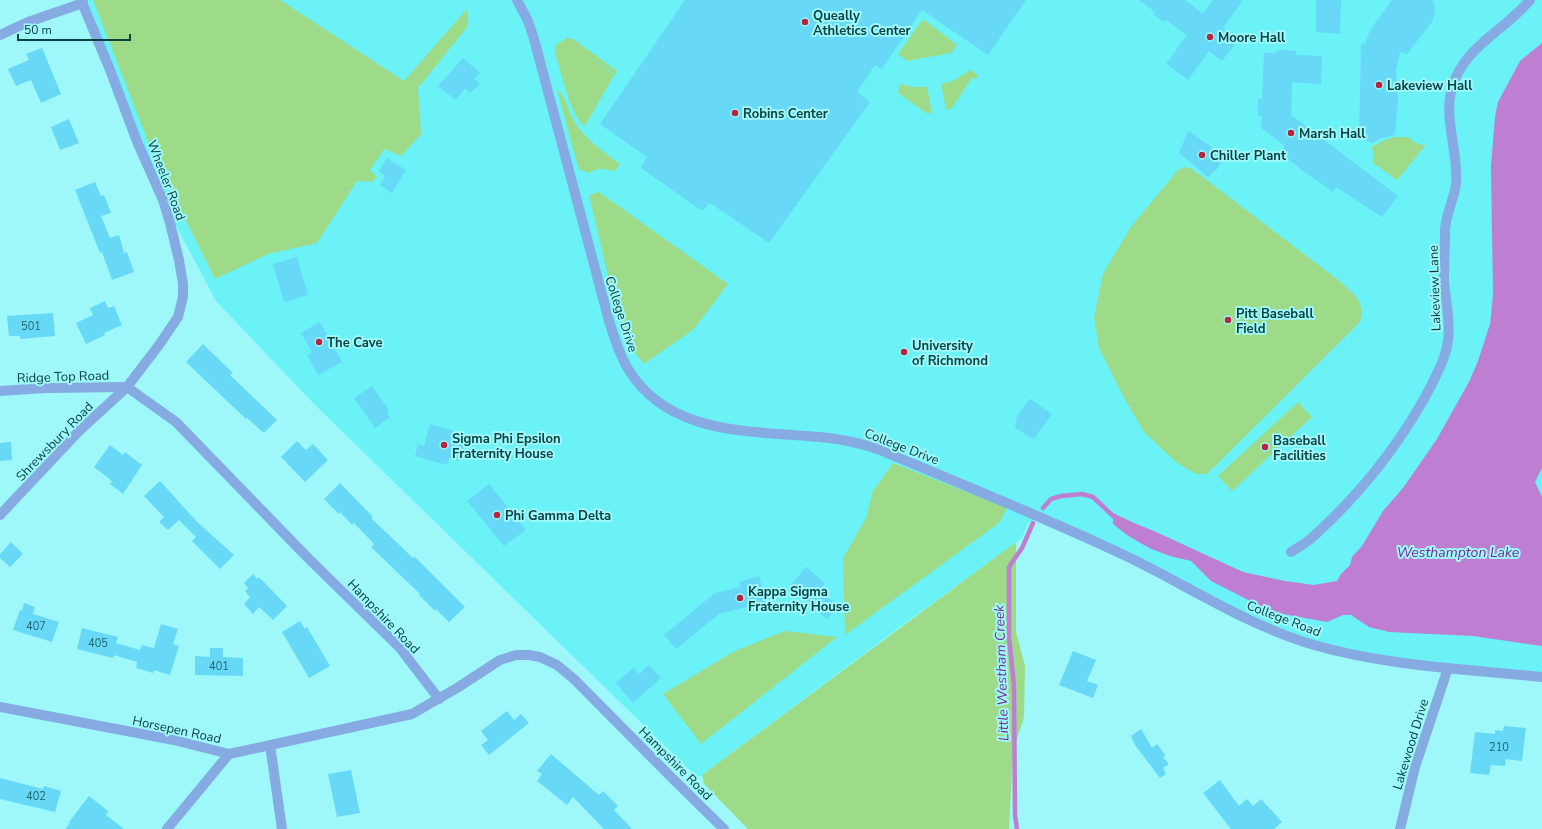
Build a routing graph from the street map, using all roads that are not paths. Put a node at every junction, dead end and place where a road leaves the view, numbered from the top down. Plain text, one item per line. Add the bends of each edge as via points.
1 (517, 0) edge
2 (1530, 0) edge
3 (82, 2) edge
4 (0, 35) edge
5 (127, 387) junction
6 (0, 391) edge
7 (0, 515) edge
8 (1038, 516) joint
9 (1291, 552) dead end
10 (1448, 668) junction
11 (1542, 677) edge
12 (439, 699) junction
13 (0, 707) edge
14 (270, 745) junction
15 (229, 754) junction
16 (167, 829) edge
17 (282, 829) edge
18 (724, 829) edge
19 (1400, 829) edge

1 - 8 street, College Drive via 534,39 609,321 623,360 655,400 687,418 709,426 831,438 861,444
2 - 9 street, Lakeview Lane via 1466,60 1450,91 1448,106 1456,184 1445,228 1444,280 1449,321 1448,340 1440,367 1418,410 1358,492 1314,536
3 - 4 street
3 - 5 street, Wheeler Road via 163,200 178,253 183,284 178,317
5 - 6 street, Ridge Top Road
5 - 7 street, Shrewsbury Road via 78,432
5 - 12 street, Hampshire Road via 176,422 400,648
8 - 10 street, College Road via 1126,556 1280,633 1314,645 1358,655
10 - 11 street, College Road
10 - 19 street, Lakewood Drive via 1415,767
12 - 14 street, Horsepen Road via 412,714
12 - 18 street, Hampshire Road via 500,660 516,655 540,657 557,665 580,684
13 - 15 street, Horsepen Road via 174,740
14 - 15 street, Horsepen Road
14 - 17 street
15 - 16 street

